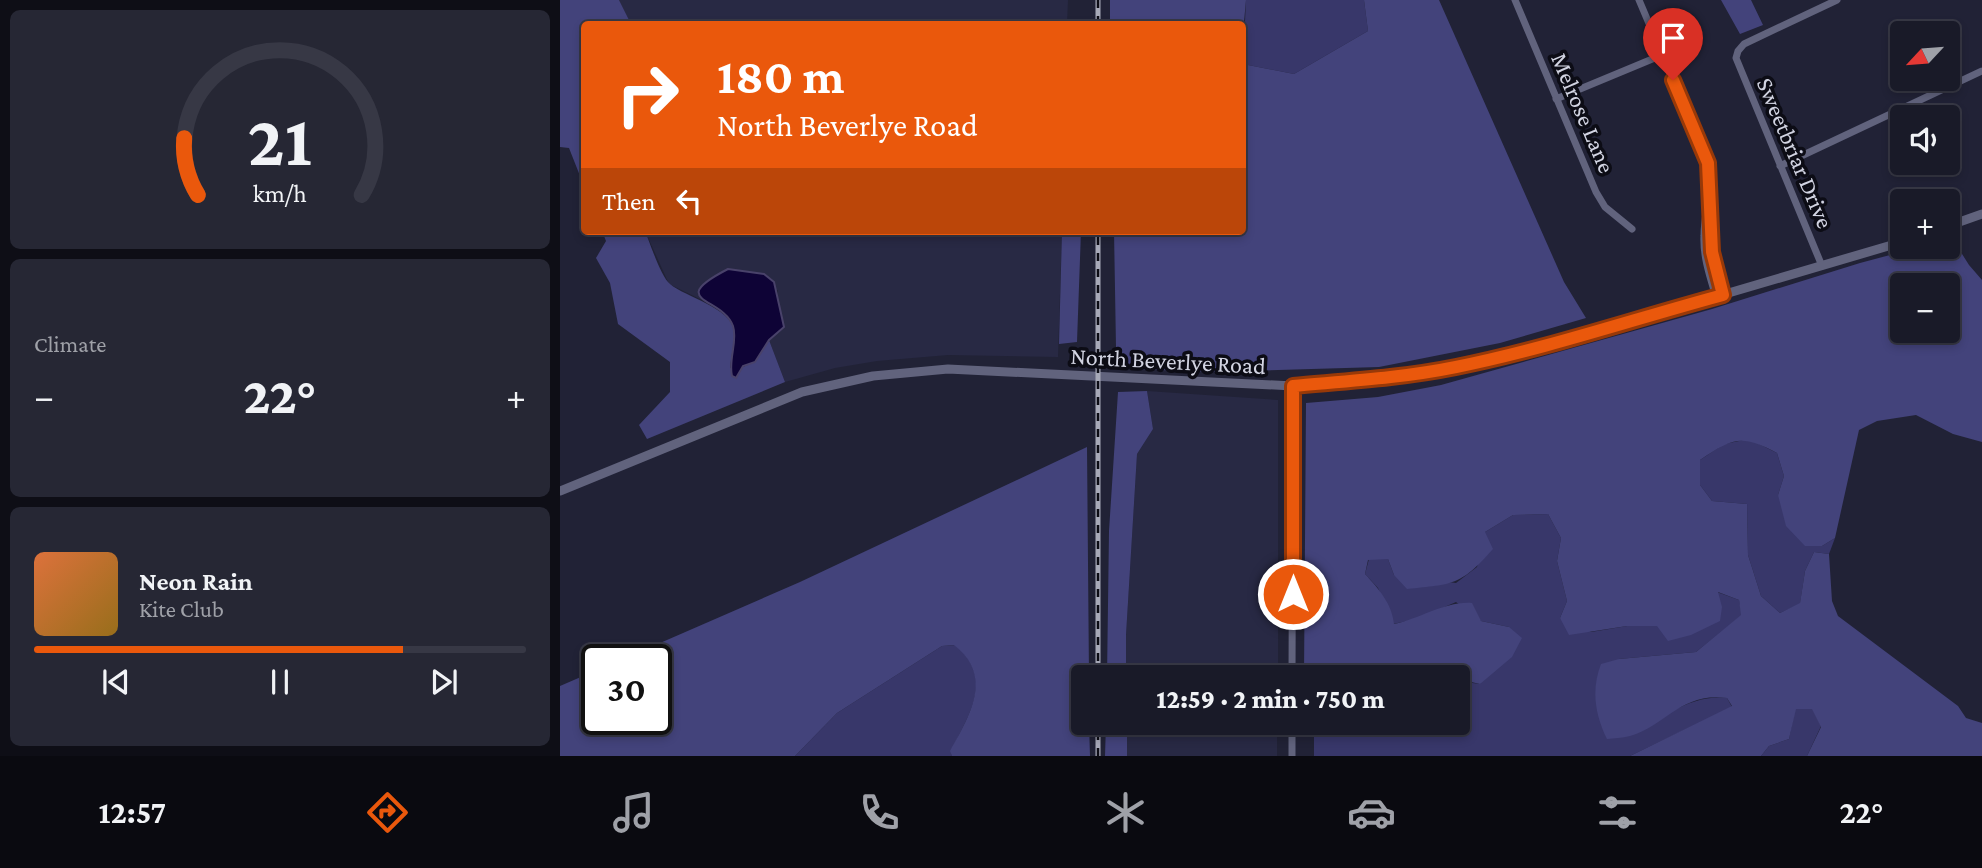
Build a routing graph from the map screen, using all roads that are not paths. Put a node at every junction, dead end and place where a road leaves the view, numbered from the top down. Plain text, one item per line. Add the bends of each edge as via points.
1 (1515, 0) edge
2 (1639, 0) edge
3 (1837, 0) edge
4 (1662, 55) junction
5 (1982, 71) edge
6 (1556, 99) junction
7 (1780, 166) junction
8 (1982, 214) edge
9 (1960, 222) edge
10 (1632, 229) dead end
11 (1890, 246) edge
12 (1822, 266) junction
13 (1719, 296) junction
14 (1293, 386) junction
15 (560, 491) edge
16 (1292, 665) edge
17 (1292, 735) edge
18 (1292, 756) edge

1 - 6 street, Melrose Lane
2 - 4 street
3 - 7 street, Sweetbriar Drive via 1744,44 1737,54
4 - 6 street
4 - 13 street via 1708,163
5 - 7 street
6 - 10 street, Melrose Lane via 1598,197
7 - 12 street, Sweetbriar Drive
8 - 9 street
11 - 12 street, North Beverlye Road
12 - 13 street, North Beverlye Road
13 - 14 street, North Beverlye Road via 1456,367
14 - 15 street, North Beverlye Road via 978,370 873,376 780,400
14 - 16 street
17 - 18 street

